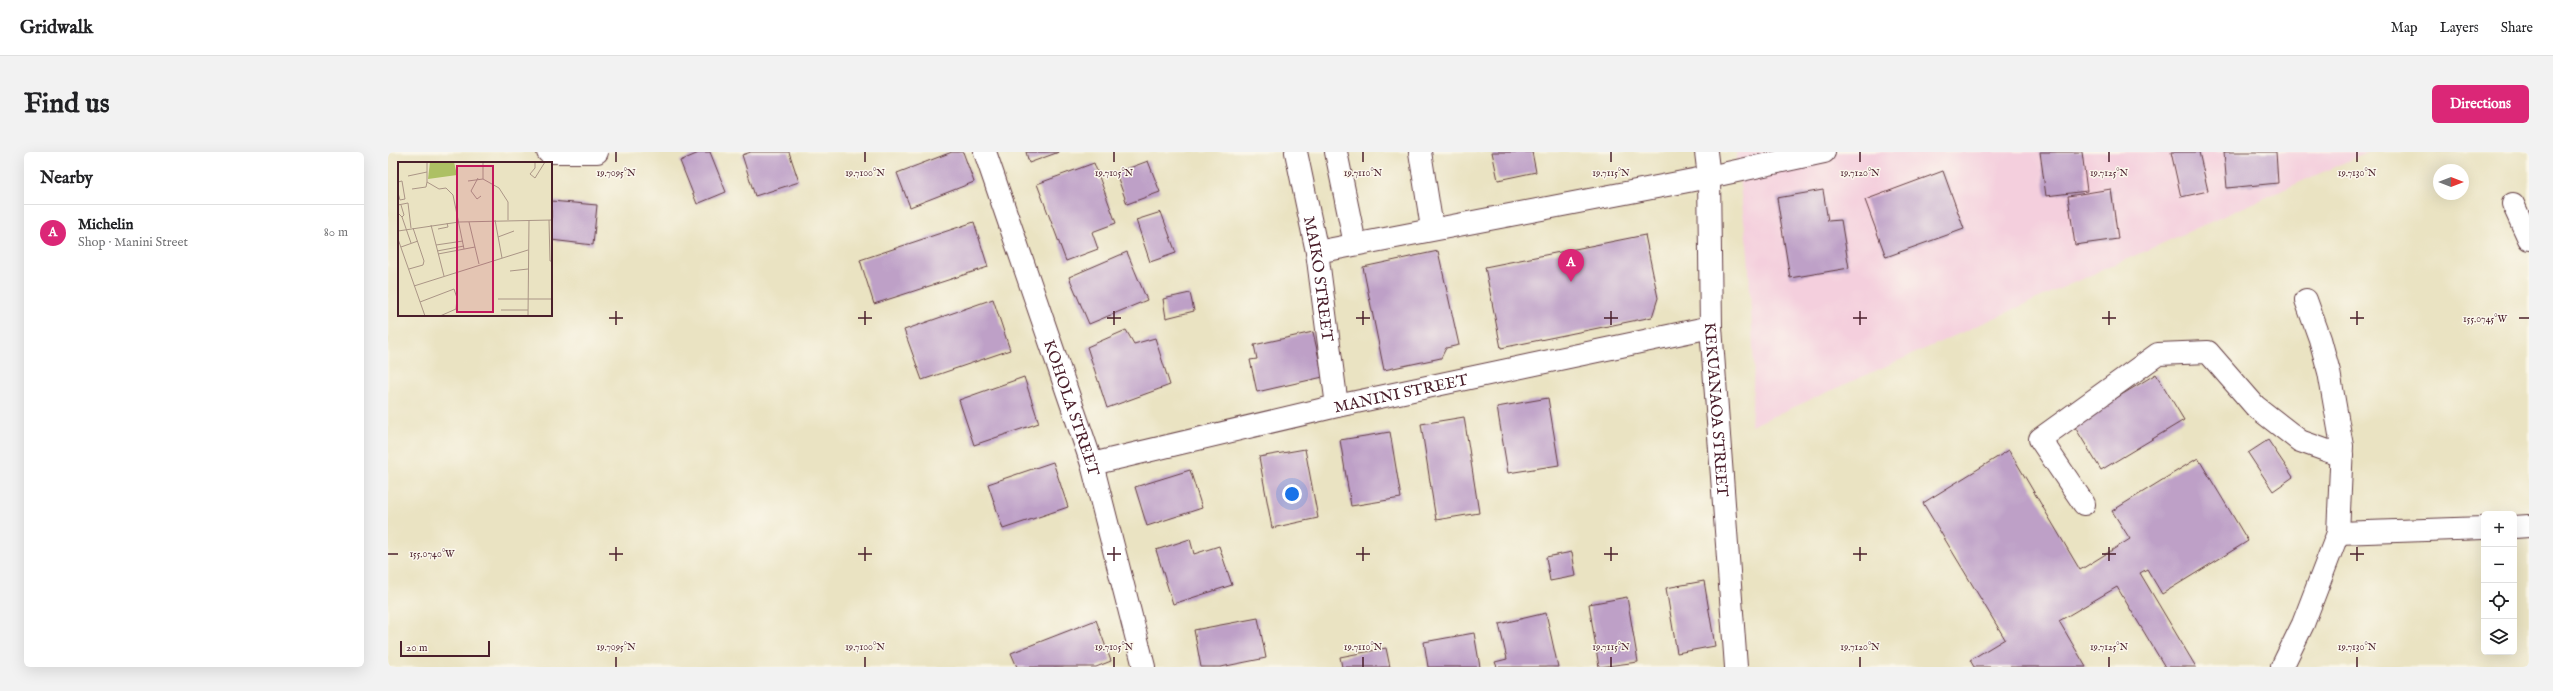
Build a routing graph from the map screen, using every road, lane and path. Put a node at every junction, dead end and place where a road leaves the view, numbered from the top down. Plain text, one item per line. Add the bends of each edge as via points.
1 (548, 152) edge
2 (597, 152) edge
3 (985, 152) edge
4 (1296, 152) edge
5 (1336, 152) edge
6 (1420, 152) edge
7 (1706, 152) edge
8 (1824, 152) edge
9 (1709, 177) junction
10 (2513, 204) dead end
11 (1432, 228) junction
12 (2529, 239) edge
13 (1354, 244) junction
14 (1317, 252) junction
15 (2306, 300) dead end
16 (1711, 327) junction
17 (1337, 406) junction
18 (2342, 456) junction
19 (1092, 464) junction
20 (2084, 504) dead end
21 (2529, 526) edge
22 (2517, 527) edge
23 (2481, 528) edge
24 (2338, 533) junction
25 (1144, 667) edge
26 (1736, 667) edge
27 (2282, 667) edge

1 - 2 street
3 - 19 street, KOHOLA STREET
4 - 14 street, MAIKO STREET
5 - 13 street
6 - 11 street
7 - 9 street, KEKUANAOA STREET
8 - 9 street
9 - 11 street
9 - 16 street, KEKUANAOA STREET
10 - 12 street
11 - 13 street
13 - 14 street
14 - 17 street, MAIKO STREET
15 - 18 street via 2320,339 2334,392
16 - 17 street, MANINI STREET
16 - 26 street, KEKUANAOA STREET
17 - 19 street, MANINI STREET
18 - 20 street via 2300,441 2278,424 2255,406 2208,352 2158,354 2040,439
18 - 24 street
19 - 25 street, KOHOLA STREET
21 - 22 street
23 - 24 street
24 - 27 street via 2303,624

